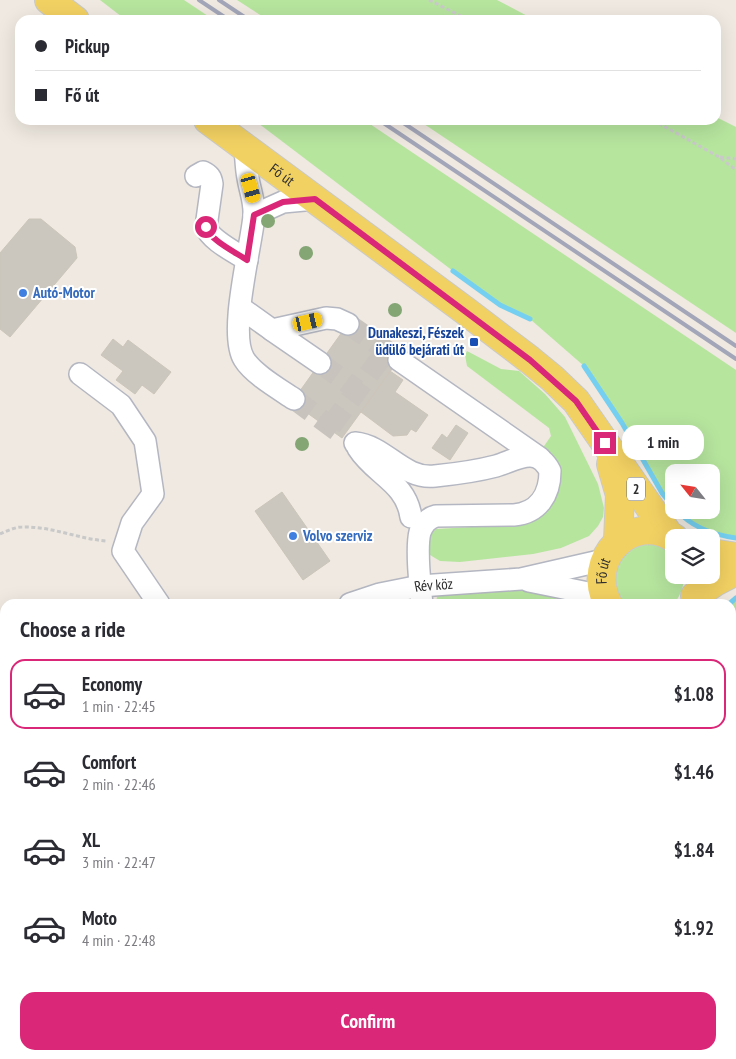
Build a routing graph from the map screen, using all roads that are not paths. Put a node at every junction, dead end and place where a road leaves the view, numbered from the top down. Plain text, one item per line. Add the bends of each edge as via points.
1 (49, 0) edge
2 (68, 15) edge
3 (215, 125) edge
4 (245, 148) junction
5 (196, 176) dead end
6 (315, 199) junction
7 (254, 215) junction
8 (247, 260) junction
9 (240, 308) junction
10 (348, 324) tunnel mouth
11 (272, 330) junction
12 (399, 360) tunnel mouth
13 (320, 364) tunnel mouth
14 (80, 374) dead end
15 (294, 399) tunnel mouth
16 (605, 443) junction
17 (540, 458) junction
18 (411, 517) dead end
19 (667, 529) edge
20 (665, 534) edge
21 (611, 551) junction
22 (720, 554) edge
23 (736, 557) edge
24 (736, 571) edge
25 (521, 579) junction
26 (694, 591) edge
27 (421, 595) edge
28 (156, 599) edge
29 (365, 599) edge
30 (601, 599) edge
31 (605, 599) edge

1 - 2 main road
3 - 4 main road, Fő út / 2
4 - 6 main road, Fő út / 2
4 - 7 street
5 - 8 street via 203,172 212,179 208,232
6 - 7 street via 283,202
6 - 16 main road, Fő út / 2 via 530,360 576,401
7 - 8 street
8 - 9 street
9 - 11 street
9 - 15 street via 238,338 244,360
10 - 11 street via 326,318
11 - 13 street
12 - 17 street
14 - 28 street via 121,405 145,440 153,494 132,523 123,551
16 - 19 main road, Fő út / 2
16 - 21 main road, Fő út / 2 via 620,495
17 - 18 street via 530,456 495,466 426,477 408,471 375,448 350,440 401,492 410,507
17 - 27 street via 550,471 549,485 539,504 531,511 514,516 436,516 426,522 420,536
20 - 21 main road, Fő út via 652,530 634,533
21 - 25 street, Rév köz
21 - 31 main road, Fő út / 2 via 601,572
22 - 23 main road
24 - 26 main road
25 - 27 street, Rév köz
25 - 30 street, Rév köz
27 - 29 street, Rév köz via 380,594

